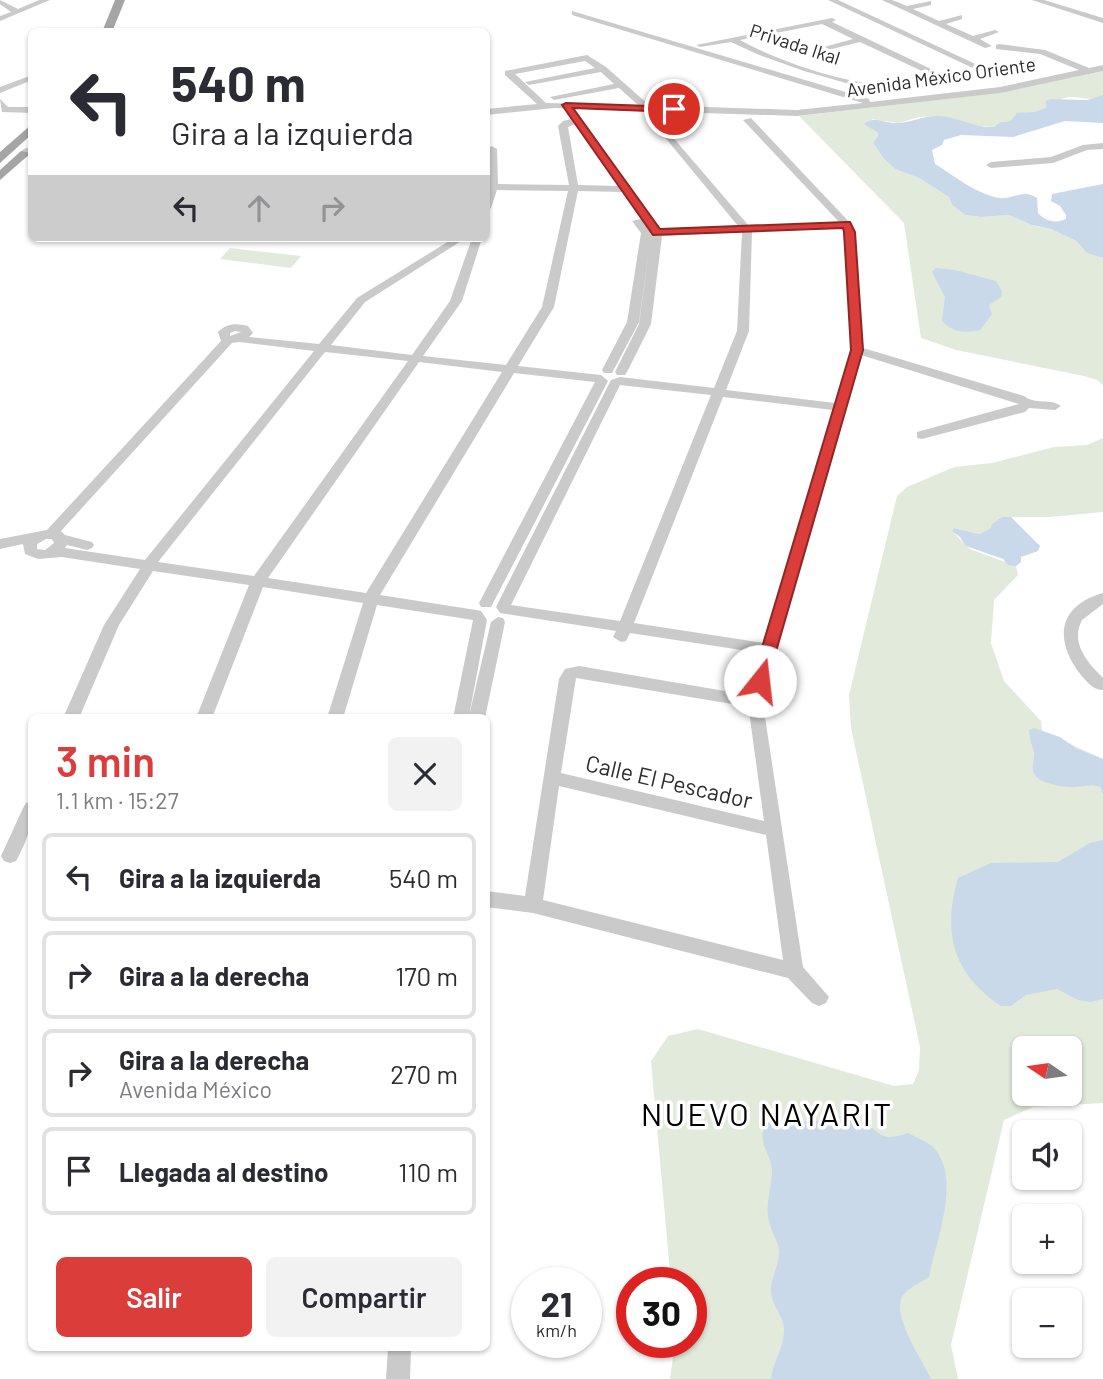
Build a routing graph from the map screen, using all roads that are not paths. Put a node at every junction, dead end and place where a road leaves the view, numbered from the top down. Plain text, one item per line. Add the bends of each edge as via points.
1 (120, 0) edge
2 (832, 0) edge
3 (886, 0) edge
4 (1036, 0) edge
5 (1054, 0) edge
6 (0, 1) edge
7 (38, 1) edge
8 (928, 3) dead end
9 (906, 9) junction
10 (17, 12) junction
11 (575, 13) dead end
12 (1096, 13) edge
13 (959, 17) dead end
14 (0, 19) edge
15 (835, 20) dead end
16 (1103, 21) edge
17 (824, 22) junction
18 (939, 23) junction
19 (109, 28) edge
20 (995, 32) dead end
21 (732, 39) junction
22 (973, 39) junction
23 (858, 40) junction
24 (699, 45) dead end
25 (986, 48) junction
26 (827, 49) dead end
27 (959, 58) junction
28 (980, 68) dead end
29 (1103, 68) edge
30 (603, 69) junction
31 (1084, 72) junction
32 (28, 77) edge
33 (969, 79) dead end
34 (950, 81) junction
35 (529, 82) dead end
36 (621, 85) junction
37 (912, 86) junction
38 (0, 88) edge
39 (925, 99) junction
40 (0, 102) edge
41 (551, 103) junction
42 (875, 104) junction
43 (566, 105) junction
44 (28, 110) edge
45 (490, 111) edge
46 (649, 112) junction
47 (748, 120) dead end
48 (572, 122) junction
49 (28, 131) edge
50 (570, 135) junction
51 (1103, 146) edge
52 (492, 149) dead end
53 (28, 151) edge
54 (0, 159) edge
55 (991, 165) dead end
56 (0, 176) edge
57 (494, 187) junction
58 (574, 188) junction
59 (619, 189) junction
60 (490, 198) edge
61 (846, 225) junction
62 (747, 230) junction
63 (652, 233) junction
64 (455, 242) edge
65 (476, 242) edge
66 (325, 344) junction
67 (857, 350) junction
68 (417, 355) junction
69 (512, 366) junction
70 (611, 376) junction
71 (720, 389) junction
72 (842, 403) junction
73 (1026, 404) junction
74 (1055, 406) dead end
75 (922, 435) dead end
76 (56, 536) junction
77 (36, 537) junction
78 (0, 544) edge
79 (0, 554) edge
80 (43, 554) junction
81 (152, 560) junction
82 (260, 577) junction
83 (372, 594) junction
84 (1103, 598) edge
85 (481, 611) junction
86 (502, 614) junction
87 (622, 632) junction
88 (768, 654) junction
89 (760, 681) dead end
90 (1100, 685) dead end
91 (73, 714) edge
92 (206, 714) edge
93 (336, 714) edge
94 (462, 714) edge
95 (478, 714) edge
96 (553, 778) junction
97 (28, 817) edge
98 (774, 830) junction
99 (10, 856) dead end
100 (490, 900) edge
101 (533, 905) junction
102 (794, 971) junction
103 (819, 997) dead end
104 (400, 1351) edge
105 (398, 1379) edge

1 - 19 main road
2 - 27 street
3 - 9 street
4 - 12 street
5 - 12 street
6 - 10 street
7 - 10 street
8 - 9 street
9 - 18 street
10 - 14 street
11 - 42 street
12 - 16 street
13 - 18 street
15 - 17 street, Privada Ikal
17 - 21 street, Privada Ikal
17 - 23 street, Privada Ikal
18 - 22 street
20 - 22 street
21 - 24 street, Privada Ikal
21 - 37 street, Privada Ikal via 761,54 849,80 872,86
22 - 25 street
23 - 26 street
23 - 34 street, Privada Ikal
25 - 27 street
25 - 31 street via 1041,56
27 - 28 street
29 - 31 street, Avenida México Oriente
30 - 35 street
30 - 36 street
30 - 41 street via 582,58 508,74
31 - 39 street, Avenida México Oriente via 1000,90
32 - 38 street
33 - 34 street, Privada Ikal
34 - 37 street, Privada Ikal
36 - 41 street
36 - 46 street
37 - 39 street
39 - 42 street, Avenida México Oriente
40 - 44 street via 5,110
41 - 43 street, Avenida México Oriente
41 - 45 street
41 - 48 street
42 - 46 street, Avenida México Oriente via 783,113
43 - 46 street, Avenida México Oriente
43 - 48 street
46 - 62 street
47 - 61 street
48 - 50 street
48 - 59 street
49 - 54 main road
50 - 58 street
50 - 59 street
51 - 55 street via 1086,147 1053,160
52 - 57 street
53 - 56 main road
57 - 58 street
57 - 60 street
58 - 59 street
58 - 69 street via 548,307
59 - 63 street
61 - 62 street
61 - 67 street
62 - 63 street
62 - 71 street via 743,331
63 - 70 street via 645,324
64 - 66 street via 361,300
65 - 68 street via 456,300
66 - 68 street
66 - 76 street via 239,336
66 - 81 street
67 - 72 street
67 - 73 street
68 - 69 street
68 - 82 street
69 - 70 street
69 - 83 street
70 - 71 street
70 - 85 street
70 - 86 street
71 - 72 street
71 - 87 street
72 - 88 street
73 - 74 street
73 - 75 street
76 - 77 street
76 - 80 street via 61,544
76 - 81 street
77 - 78 street
77 - 80 street via 28,547
79 - 80 street
80 - 81 street
81 - 82 street
81 - 91 street via 112,625
82 - 83 street
82 - 92 street
83 - 85 street
83 - 93 street
84 - 90 street via 1079,611 1069,636 1076,658
85 - 86 street
85 - 94 street
86 - 87 street
86 - 95 street
87 - 88 street
88 - 89 street
96 - 98 street, Calle El Pescador
96 - 98 street via 571,673 748,701 757,708
96 - 101 street
97 - 99 street
98 - 102 street
100 - 101 street
101 - 102 street
102 - 103 street
104 - 105 street

